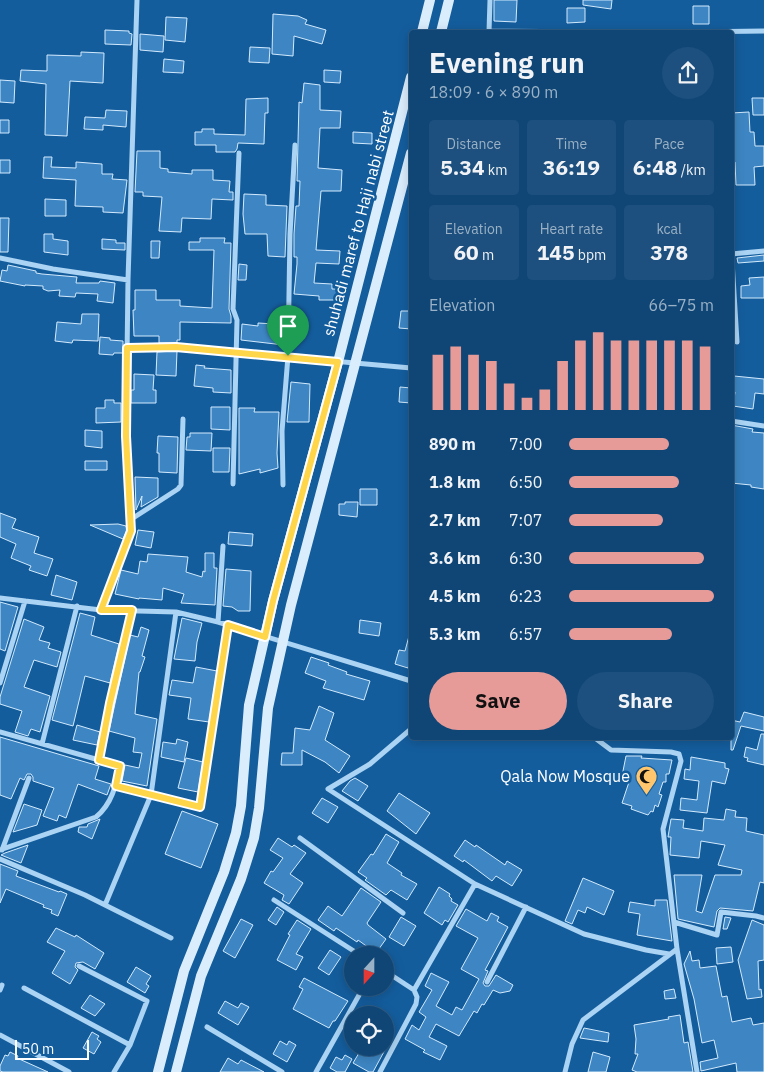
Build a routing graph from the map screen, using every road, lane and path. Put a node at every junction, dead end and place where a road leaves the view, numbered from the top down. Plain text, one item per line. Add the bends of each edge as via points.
1 (137, 0) edge
2 (430, 0) edge
3 (449, 0) edge
4 (490, 0) edge
5 (422, 30) edge
6 (442, 30) edge
7 (489, 30) edge
8 (764, 31) edge
9 (734, 32) edge
10 (409, 85) edge
11 (295, 145) dead end
12 (239, 153) dead end
13 (409, 161) edge
14 (764, 251) edge
15 (734, 254) edge
16 (0, 258) edge
17 (128, 280) junction
18 (734, 289) edge
19 (737, 342) dead end
20 (127, 348) junction
21 (236, 352) junction
22 (288, 356) junction
23 (338, 362) junction
24 (356, 363) junction
25 (409, 368) edge
26 (183, 419) dead end
27 (734, 421) edge
28 (764, 426) edge
29 (233, 484) dead end
30 (283, 485) dead end
31 (130, 520) junction
32 (223, 546) dead end
33 (0, 598) edge
34 (25, 601) junction
35 (77, 606) junction
36 (101, 610) junction
37 (132, 610) junction
38 (176, 612) junction
39 (218, 622) junction
40 (228, 625) junction
41 (265, 637) junction
42 (282, 642) junction
43 (409, 680) edge
44 (0, 683) edge
45 (409, 731) edge
46 (0, 732) edge
47 (598, 740) edge
48 (42, 744) junction
49 (99, 760) junction
50 (29, 778) dead end
51 (116, 786) junction
52 (151, 795) junction
53 (300, 838) dead end
54 (1, 850) edge
55 (0, 859) edge
56 (475, 884) junction
57 (274, 900) dead end
58 (105, 905) junction
59 (526, 907) junction
60 (403, 912) dead end
61 (764, 918) edge
62 (674, 922) junction
63 (171, 938) dead end
64 (346, 946) edge
65 (676, 949) junction
66 (670, 954) junction
67 (79, 966) dead end
68 (394, 977) edge
69 (487, 982) dead end
70 (24, 988) dead end
71 (414, 990) junction
72 (359, 996) edge
73 (207, 1027) dead end
74 (0, 1035) edge
75 (130, 1045) junction
76 (69, 1072) edge
77 (114, 1072) edge
78 (158, 1072) edge
79 (176, 1072) edge
80 (282, 1072) edge
81 (316, 1072) edge
82 (380, 1072) edge
83 (565, 1072) edge
84 (697, 1072) edge

1 - 17 street
2 - 5 main road
3 - 6 main road
4 - 7 street
8 - 9 street
10 - 23 main road, shuhadi maref to Haji nabi street
11 - 22 street
12 - 21 street via 234,309
13 - 24 main road
14 - 15 street
16 - 17 street
17 - 20 street
18 - 19 street
20 - 21 street via 176,347
20 - 31 street via 126,436
21 - 22 street
21 - 29 street
22 - 23 street
22 - 30 street via 282,431
23 - 24 street
23 - 41 main road, shuhadi maref to Haji nabi street
24 - 25 street
24 - 42 main road
26 - 31 street via 181,485
27 - 28 street
31 - 36 street via 131,531
32 - 39 street
33 - 34 street
34 - 35 street
34 - 44 street
35 - 36 street
35 - 48 street
36 - 37 street
37 - 38 street
37 - 49 street
38 - 39 street
38 - 52 street
39 - 40 street
40 - 41 street
40 - 52 street via 200,807
41 - 42 street
41 - 78 main road, shuhadi maref to Haji nabi street via 249,705 236,833 224,872 184,971
42 - 43 street
42 - 79 main road via 268,708 254,838 241,879 201,976
45 - 56 street via 370,764 328,789
46 - 48 street
47 - 62 street via 611,750 679,754 681,761 663,829
48 - 49 street
49 - 51 street via 120,766
50 - 54 street
51 - 52 street
51 - 54 street via 104,810 96,817
52 - 58 street
53 - 60 street
55 - 58 street
56 - 59 street
56 - 71 street
57 - 64 street
58 - 63 street
59 - 66 street via 584,934
59 - 69 street
61 - 62 street via 721,912 717,935
62 - 65 street
65 - 66 street
65 - 84 street
66 - 83 street via 583,1020 572,1044
67 - 75 street via 147,1001
68 - 71 street
70 - 75 street
71 - 82 street via 416,1004
72 - 81 street
73 - 80 street
74 - 76 street
75 - 77 street

